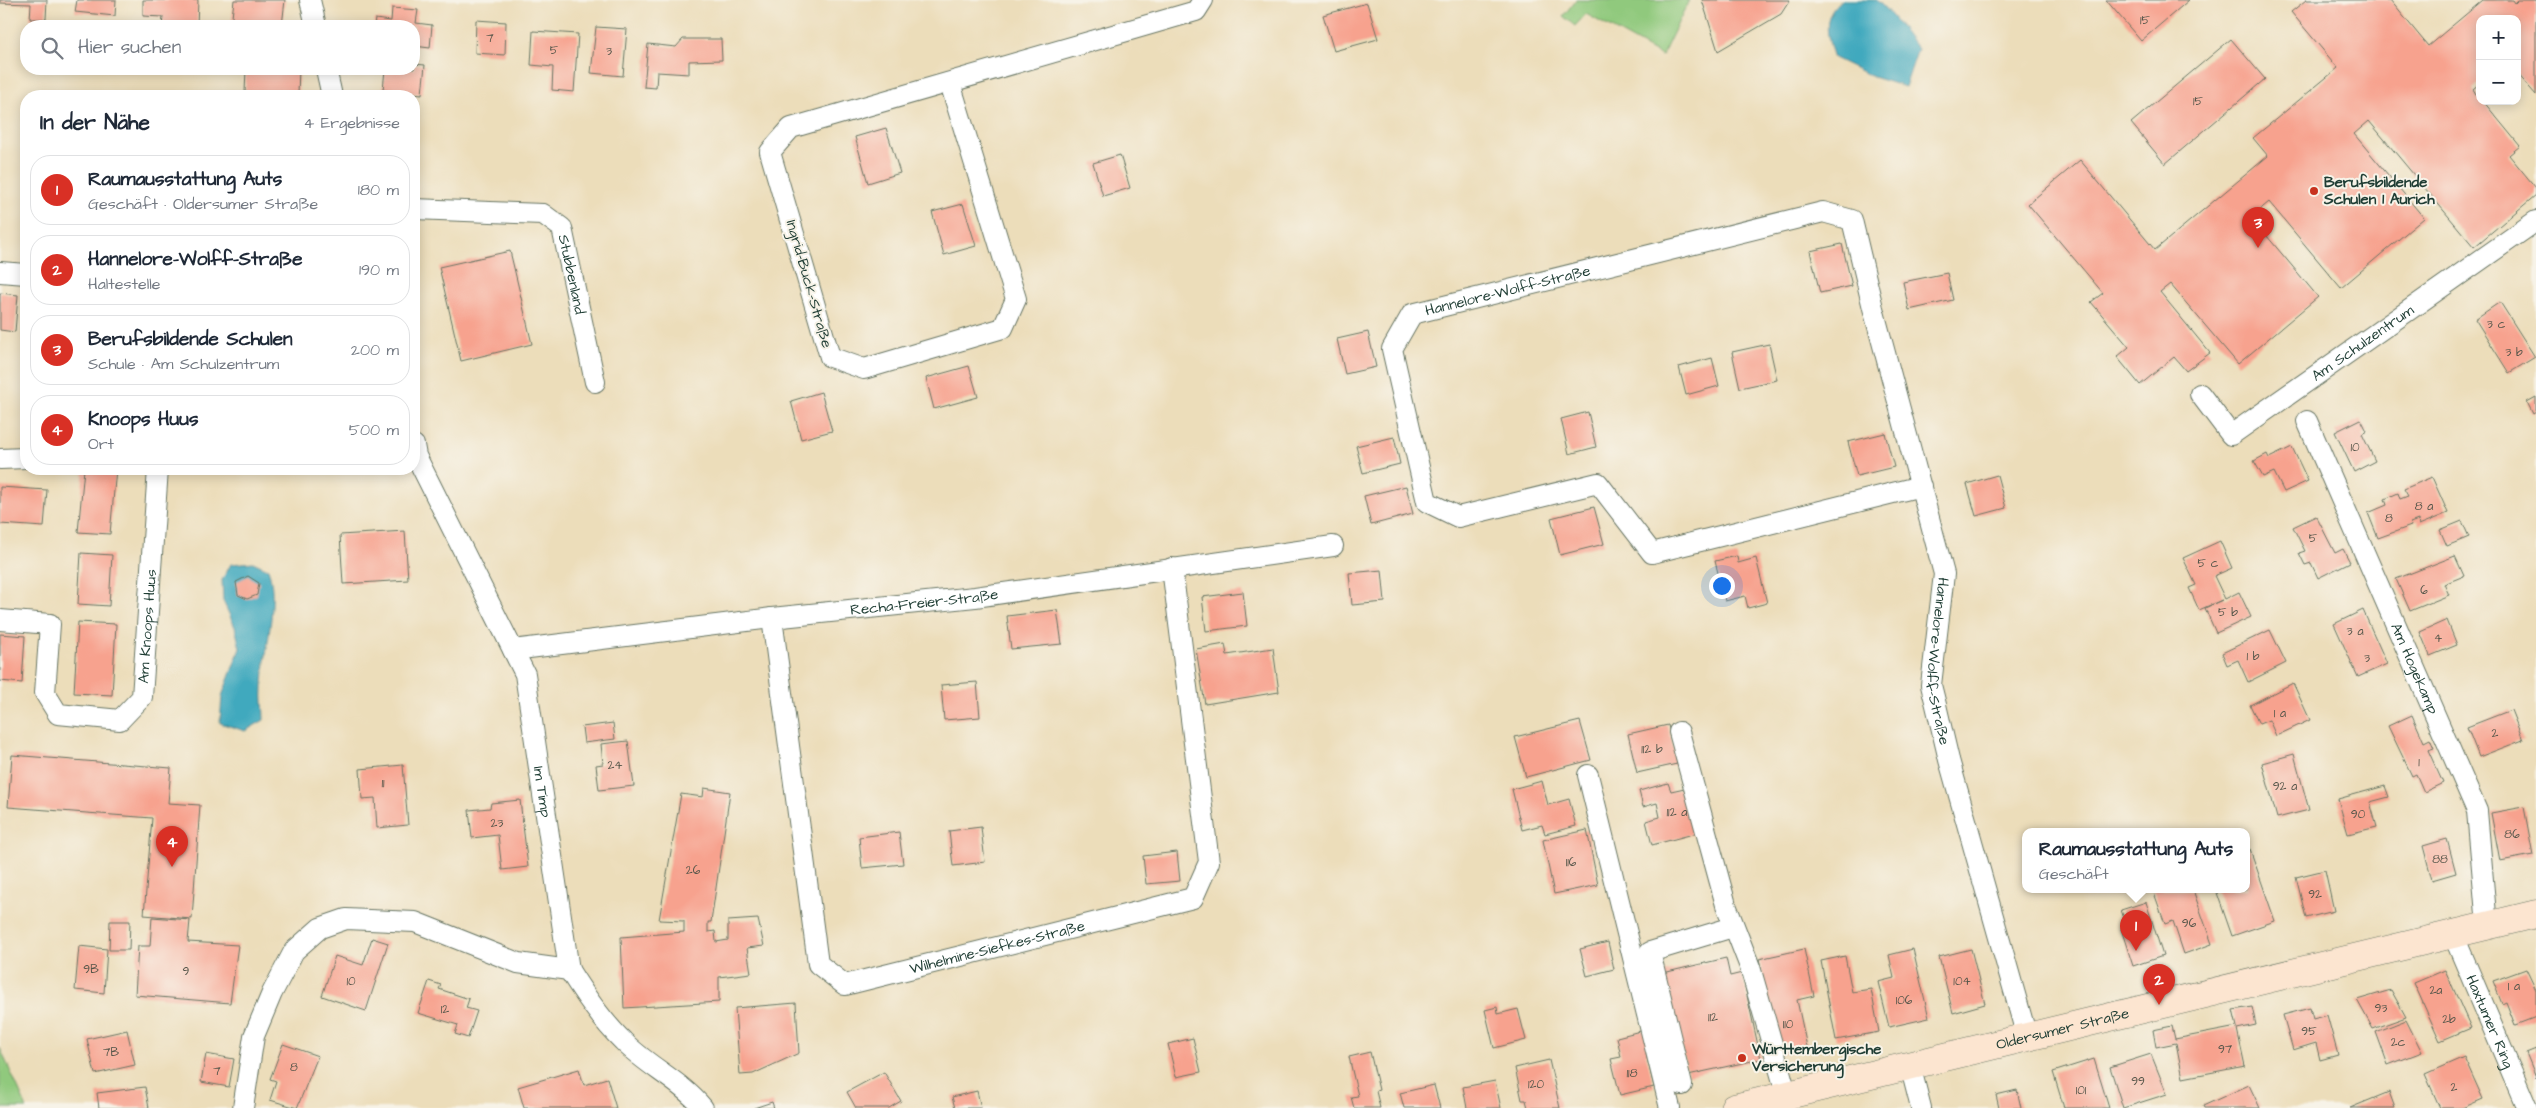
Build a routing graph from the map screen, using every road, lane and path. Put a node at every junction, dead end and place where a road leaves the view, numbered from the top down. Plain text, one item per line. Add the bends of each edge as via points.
1 (310, 0) edge
2 (1203, 0) edge
3 (315, 20) edge
4 (327, 75) edge
5 (950, 83) junction
6 (331, 90) edge
7 (420, 209) edge
8 (2536, 221) edge
9 (0, 272) edge
10 (20, 274) edge
11 (595, 382) dead end
12 (2200, 394) dead end
13 (2307, 420) dead end
14 (0, 458) edge
15 (20, 458) edge
16 (420, 462) edge
17 (158, 475) edge
18 (1921, 486) junction
19 (1333, 546) dead end
20 (1172, 568) junction
21 (772, 618) junction
22 (0, 620) edge
23 (513, 650) junction
24 (1679, 732) dead end
25 (1588, 775) dead end
26 (2536, 914) edge
27 (2487, 926) junction
28 (1733, 927) junction
29 (2453, 934) junction
30 (569, 970) junction
31 (2028, 1037) junction
32 (1910, 1065) junction
33 (1682, 1085) dead end
34 (1787, 1096) junction
35 (243, 1108) edge
36 (703, 1108) edge
37 (1670, 1108) edge
38 (1734, 1108) edge
39 (1921, 1108) edge
40 (2527, 1108) edge

1 - 3 street
2 - 5 street, Ingrid-Buck-Straße via 1196,11
4 - 6 street
5 - 5 street, Ingrid-Buck-Straße via 1016,299 1003,328 864,369 830,357 770,152 791,128
7 - 11 street, Stubbenland via 543,214 562,228
8 - 12 street, Am Schulzentrum via 2231,435
9 - 10 street
13 - 27 street, Am Hogekamp via 2477,811
14 - 15 street
16 - 23 street, Im Timp
17 - 22 street, Am Knoops Huus via 142,697 120,720 58,714 45,693 50,624
18 - 18 street, Hannelore-Wolff-Straße via 1852,220 1823,212 1412,314 1392,349 1427,502 1458,517 1598,483 1652,553
18 - 31 street, Hannelore-Wolff-Straße via 1944,574 1931,685 1949,760
19 - 20 street, Recha-Freier-Straße
20 - 21 street, Recha-Freier-Straße via 975,597
20 - 21 street, Wilhelmine-Siefkes-Straße via 1210,862 1193,898 845,984 818,964
21 - 23 street, Recha-Freier-Straße
23 - 30 street, Im Timp via 524,674
24 - 28 street
25 - 37 street
26 - 27 main road, Oldersumer Straße
27 - 29 main road, Oldersumer Straße
28 - 33 street via 1650,952
28 - 34 street via 1750,967
29 - 31 main road, Oldersumer Straße
29 - 40 street, Haxtumer Ring
30 - 35 street via 518,963 415,922 346,919 320,928 294,951 272,993 254,1036
30 - 36 street, Im Timp via 623,1041
31 - 32 main road, Oldersumer Straße
32 - 34 main road, Oldersumer Straße
32 - 39 street
34 - 38 main road, Oldersumer Straße

